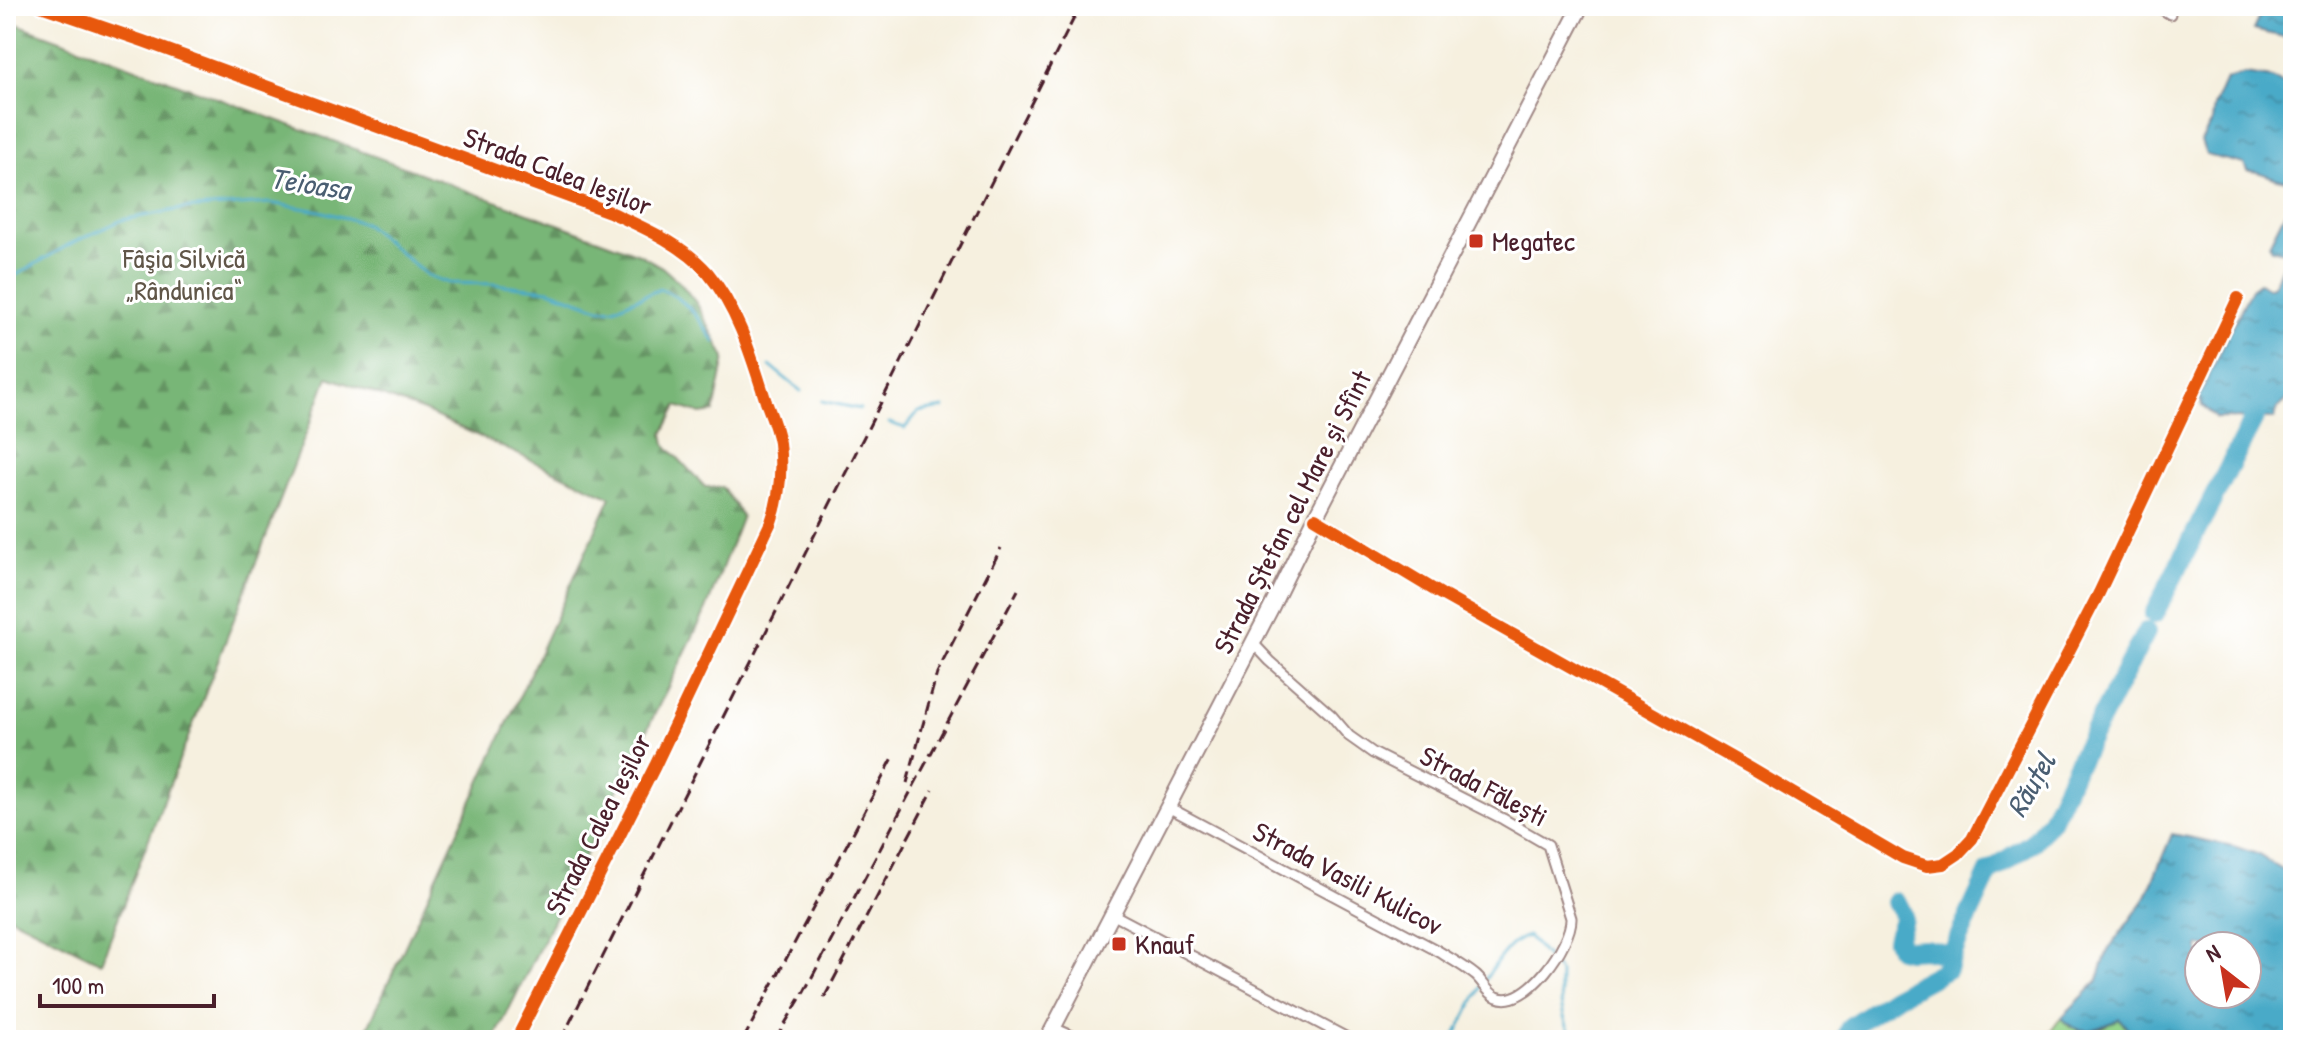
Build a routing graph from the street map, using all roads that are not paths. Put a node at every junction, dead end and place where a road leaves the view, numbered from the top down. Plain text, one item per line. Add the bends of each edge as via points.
1 (41, 6) edge
2 (1581, 6) edge
3 (2157, 6) edge
4 (2170, 14) dead end
5 (2238, 298) dead end
6 (1315, 518) junction
7 (1253, 643) junction
8 (1168, 807) junction
9 (1112, 914) junction
10 (1499, 999) joint
11 (1051, 1034) edge
12 (516, 1040) edge
13 (1081, 1040) edge
14 (1351, 1040) edge

1 - 12 street, Strada Calea Ieșilor via 610,212 681,250 708,273 729,305 778,440 777,505 655,766
2 - 6 main road, Strada Ștefan cel Mare și Sfînt
3 - 4 street
5 - 6 street via 2099,593 1972,839 1943,864 1927,866 1875,844
6 - 7 main road, Strada Ștefan cel Mare și Sfînt
7 - 8 main road, Strada Ștefan cel Mare și Sfînt
7 - 10 street, Strada Fălești via 1373,753 1548,845 1571,927 1535,983 1516,997
8 - 9 main road, Strada Ștefan cel Mare și Sfînt
8 - 10 street, Strada Vasili Kulicov via 1438,951 1478,977
9 - 11 main road, Strada Ștefan cel Mare și Sfînt
9 - 14 street
11 - 13 street

